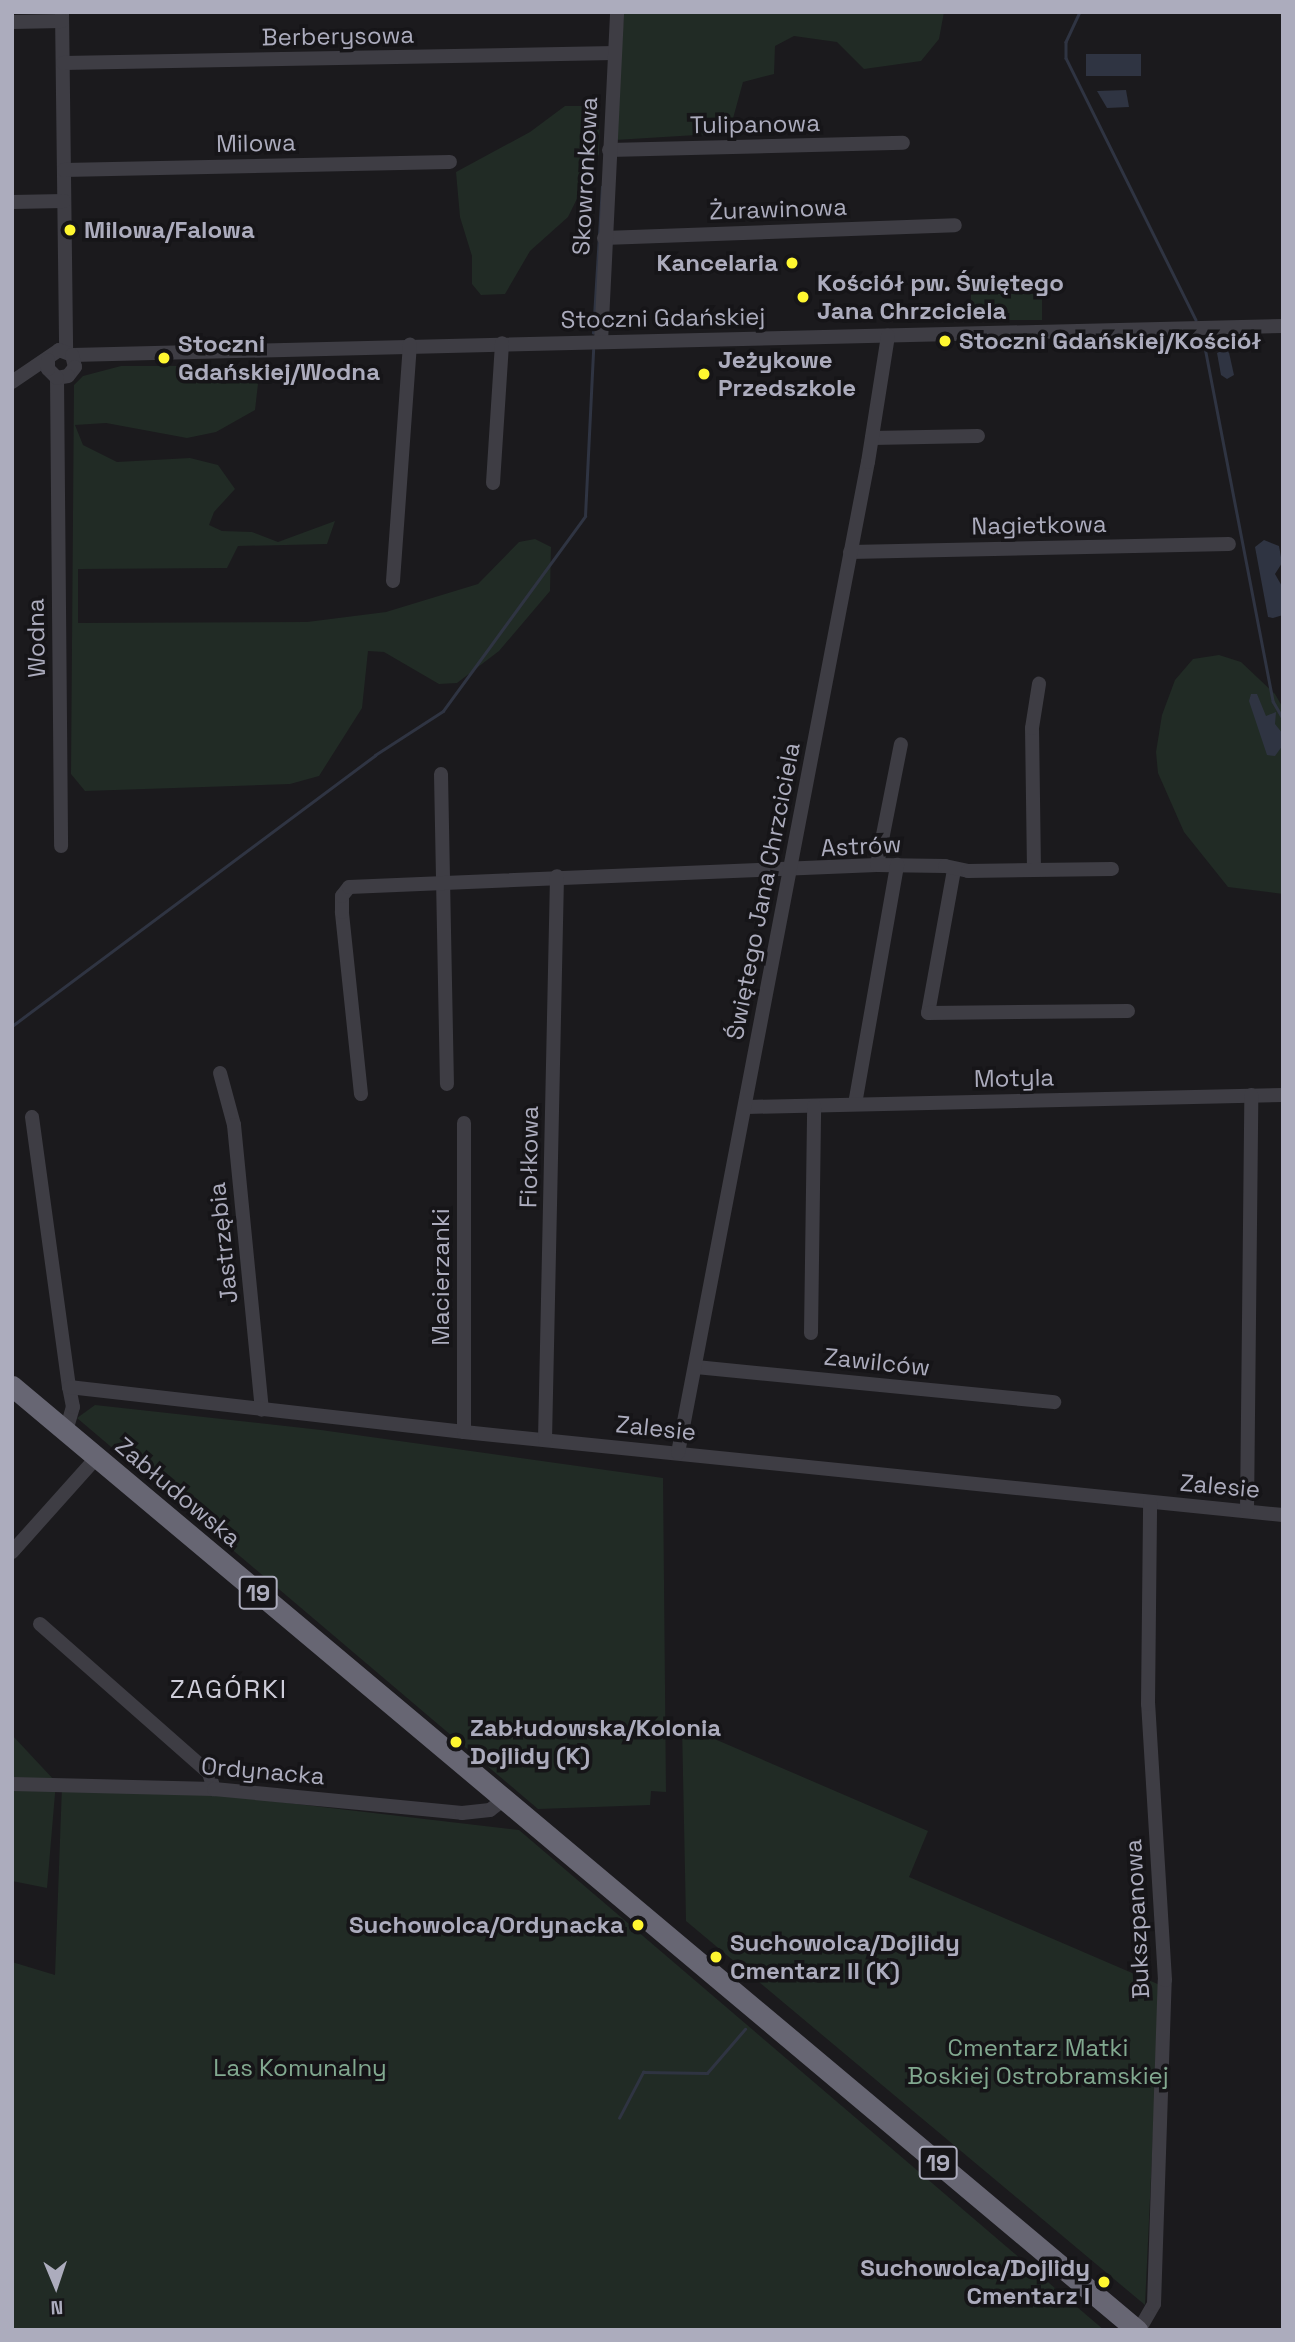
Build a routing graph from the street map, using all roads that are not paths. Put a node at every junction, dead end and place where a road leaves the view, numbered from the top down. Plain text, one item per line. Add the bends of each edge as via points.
1 (617, 12) edge
2 (62, 17) edge
3 (12, 22) edge
4 (615, 53) junction
5 (63, 63) junction
6 (903, 143) dead end
7 (609, 150) junction
8 (450, 162) dead end
9 (64, 170) junction
10 (64, 201) junction
11 (12, 202) edge
12 (955, 225) dead end
13 (604, 238) junction
14 (1283, 326) edge
15 (888, 336) junction
16 (601, 342) junction
17 (502, 343) junction
18 (410, 345) junction
19 (61, 364) junction
20 (12, 382) edge
21 (12, 388) edge
22 (978, 436) dead end
23 (872, 438) junction
24 (493, 483) dead end
25 (1229, 544) dead end
26 (850, 552) junction
27 (393, 581) dead end
28 (1039, 684) dead end
29 (901, 744) dead end
30 (441, 774) dead end
31 (61, 846) dead end
32 (897, 865) junction
33 (877, 866) junction
34 (1112, 869) dead end
35 (954, 870) junction
36 (1034, 870) junction
37 (789, 872) junction
38 (557, 876) junction
39 (444, 883) junction
40 (1128, 1011) dead end
41 (220, 1073) dead end
42 (447, 1084) dead end
43 (361, 1094) dead end
44 (1283, 1094) edge
45 (1251, 1095) junction
46 (855, 1104) junction
47 (814, 1106) junction
48 (747, 1107) junction
49 (32, 1117) dead end
50 (464, 1123) dead end
51 (811, 1333) dead end
52 (696, 1367) junction
53 (12, 1386) edge
54 (69, 1387) junction
55 (1054, 1402) dead end
56 (262, 1410) junction
57 (66, 1431) junction
58 (464, 1432) junction
59 (545, 1440) junction
60 (678, 1454) junction
61 (96, 1458) junction
62 (1150, 1502) junction
63 (1247, 1511) junction
64 (1283, 1515) edge
65 (12, 1552) edge
66 (40, 1624) dead end
67 (12, 1784) edge
68 (214, 1788) junction
69 (504, 1799) junction
70 (1138, 2330) edge

1 - 4 street, Skowronkowa
2 - 3 street
2 - 5 street
4 - 5 street, Berberysowa
4 - 7 street, Skowronkowa
5 - 9 street
6 - 7 street, Tulipanowa
7 - 13 street, Skowronkowa
8 - 9 street, Milowa
9 - 10 street
10 - 11 street
10 - 19 street
12 - 13 street, Żurawinowa
13 - 16 street, Skowronkowa
14 - 15 street, Stoczni Gdańskiej
15 - 16 street, Stoczni Gdańskiej
15 - 23 street, Świętego Jana Chrzciciela
16 - 17 street, Stoczni Gdańskiej
17 - 18 street, Stoczni Gdańskiej
17 - 24 street
18 - 19 street, Stoczni Gdańskiej via 128,351
18 - 27 street
19 - 20 street, Stoczni Gdańskiej
19 - 21 street, Stoczni Gdańskiej
19 - 31 street, Wodna
22 - 23 street
23 - 26 street, Świętego Jana Chrzciciela
25 - 26 street, Nagietkowa
26 - 37 street, Świętego Jana Chrzciciela
28 - 36 street via 1032,728
29 - 33 street
30 - 39 street
32 - 33 street, Astrów
32 - 35 street, Astrów
32 - 46 street
33 - 37 street, Astrów
34 - 36 street, Astrów
35 - 36 street, Astrów
35 - 40 street via 928,1013
37 - 38 street, Astrów
37 - 48 street, Świętego Jana Chrzciciela
38 - 39 street, Astrów
38 - 59 street, Fiołkowa
39 - 42 street
39 - 43 street, Astrów via 349,887 342,897
41 - 56 street, Jastrzębia via 233,1125
44 - 45 street, Motyla
45 - 46 street, Motyla
45 - 63 street
46 - 47 street, Motyla
47 - 48 street, Motyla
47 - 51 street
48 - 52 street, Świętego Jana Chrzciciela
49 - 54 street
50 - 58 street, Macierzanki
52 - 55 street, Zawilców
52 - 60 street, Świętego Jana Chrzciciela
53 - 57 highway, Zabłudowska / 19
54 - 56 street, Zalesie
54 - 57 street via 73,1407
56 - 58 street, Zalesie
57 - 61 highway, Zabłudowska / 19
58 - 59 street, Zalesie
59 - 60 street, Zalesie
60 - 62 street, Zalesie
61 - 65 street
61 - 69 highway, Zabłudowska / 19
62 - 63 street, Zalesie
62 - 70 street, Bukszpanowa via 1148,1704 1165,1980 1154,2305
63 - 64 street, Zalesie
66 - 68 street via 209,1773
67 - 68 street, Ordynacka
68 - 69 street, Ordynacka via 462,1813 491,1810
69 - 70 highway, 19

